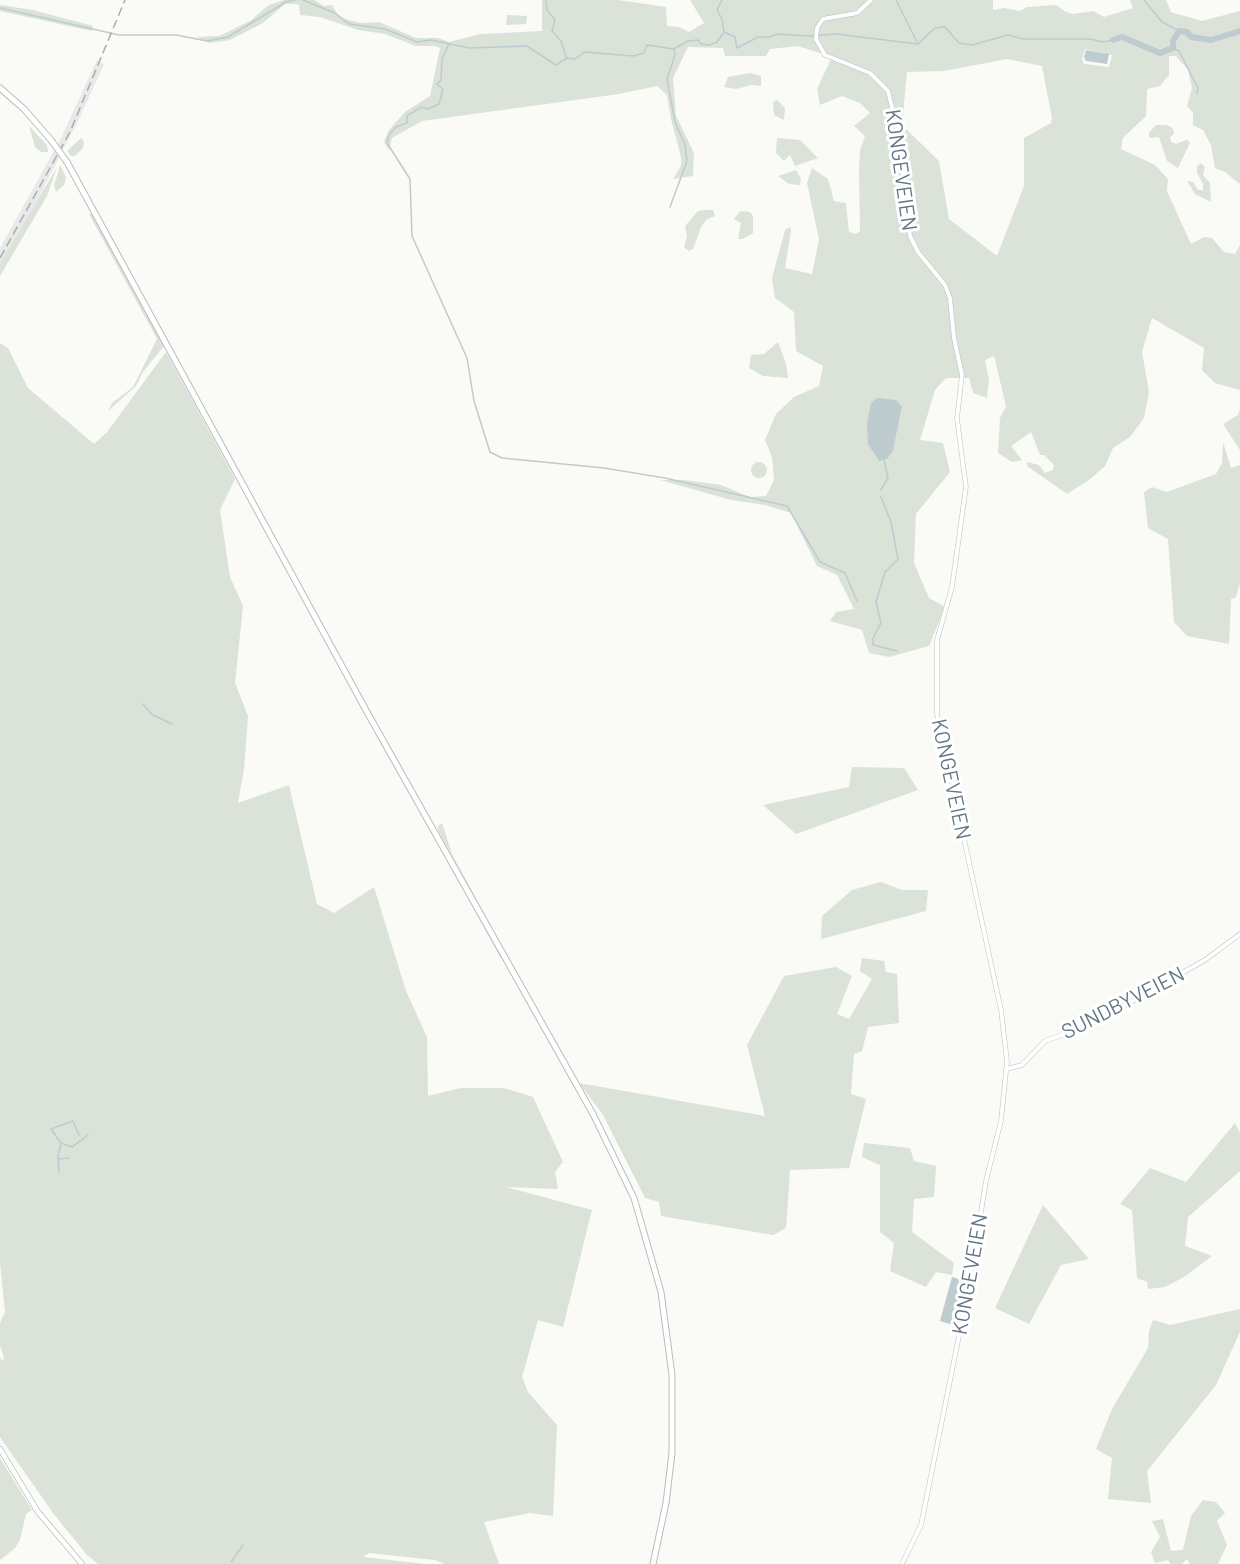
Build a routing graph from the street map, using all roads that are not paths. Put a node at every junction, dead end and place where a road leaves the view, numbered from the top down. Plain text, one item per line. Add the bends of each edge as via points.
1 (872, 0) edge
2 (0, 88) edge
3 (1240, 934) edge
4 (1007, 1069) junction
5 (0, 1449) edge
6 (82, 1564) edge
7 (653, 1564) edge
8 (903, 1564) edge

1 - 4 main road, KONGEVEIEN via 857,13 823,19 816,39 825,55 870,73 888,91 898,131 910,236 950,298 962,375 957,418 966,487 952,587 937,640 938,720 1001,1010
2 - 7 highway, bridge via 24,109 67,162 367,712 593,1114 634,1198 661,1292 672,1375 672,1453
3 - 4 main road, SUNDBYVEIEN via 1205,960 1109,1015 1046,1041 1022,1065
4 - 8 main road, KONGEVEIEN via 1000,1127 986,1180 971,1276 921,1525
5 - 6 main road via 38,1512

